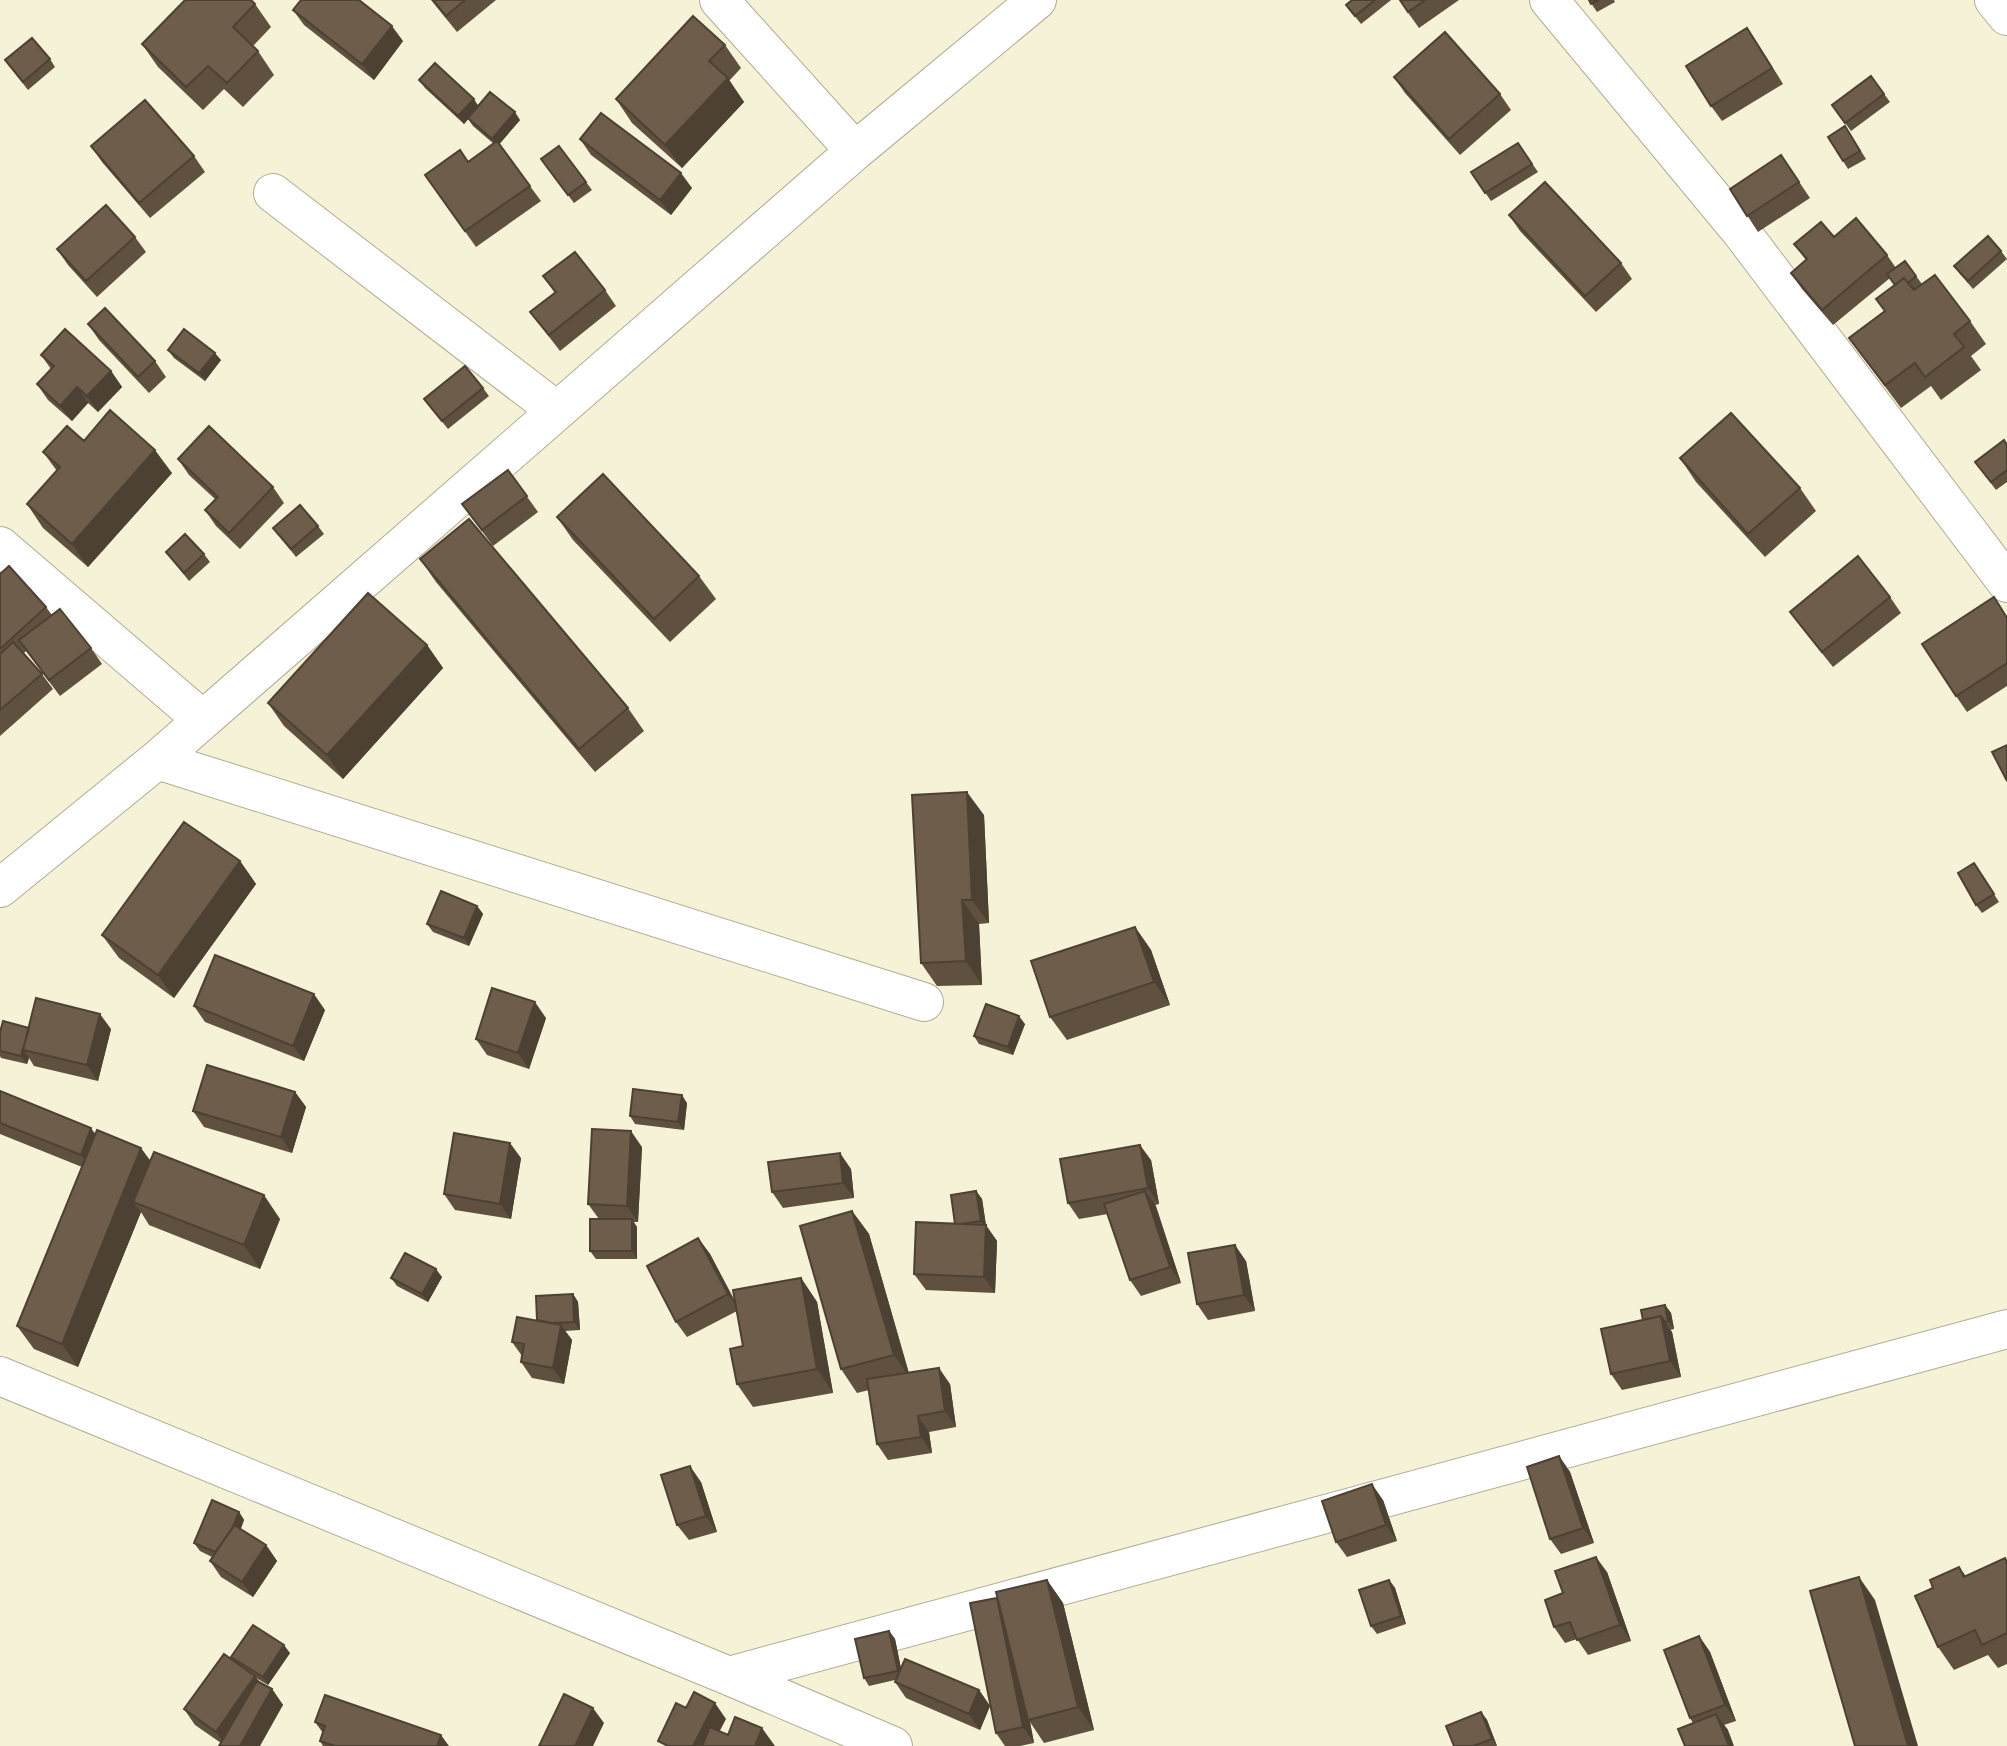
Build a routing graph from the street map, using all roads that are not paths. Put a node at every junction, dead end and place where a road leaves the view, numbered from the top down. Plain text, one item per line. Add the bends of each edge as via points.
1 (719, 0) edge
2 (1037, 0) edge
3 (1549, 0) edge
4 (1994, 0) edge
5 (2007, 16) edge
6 (855, 151) junction
7 (273, 193) dead end
8 (557, 411) junction
9 (0, 546) edge
10 (2007, 583) edge
11 (203, 720) junction
12 (157, 760) junction
13 (0, 888) edge
14 (924, 1002) dead end
15 (2007, 1329) edge
16 (0, 1376) edge
17 (729, 1676) junction
18 (893, 1746) edge

1 - 6 street
2 - 6 street
3 - 10 street via 1742,233
4 - 5 street
6 - 8 street
7 - 8 street
8 - 11 street
9 - 11 street
11 - 12 street
12 - 13 street
12 - 14 street
15 - 17 street
16 - 17 street
17 - 18 street

